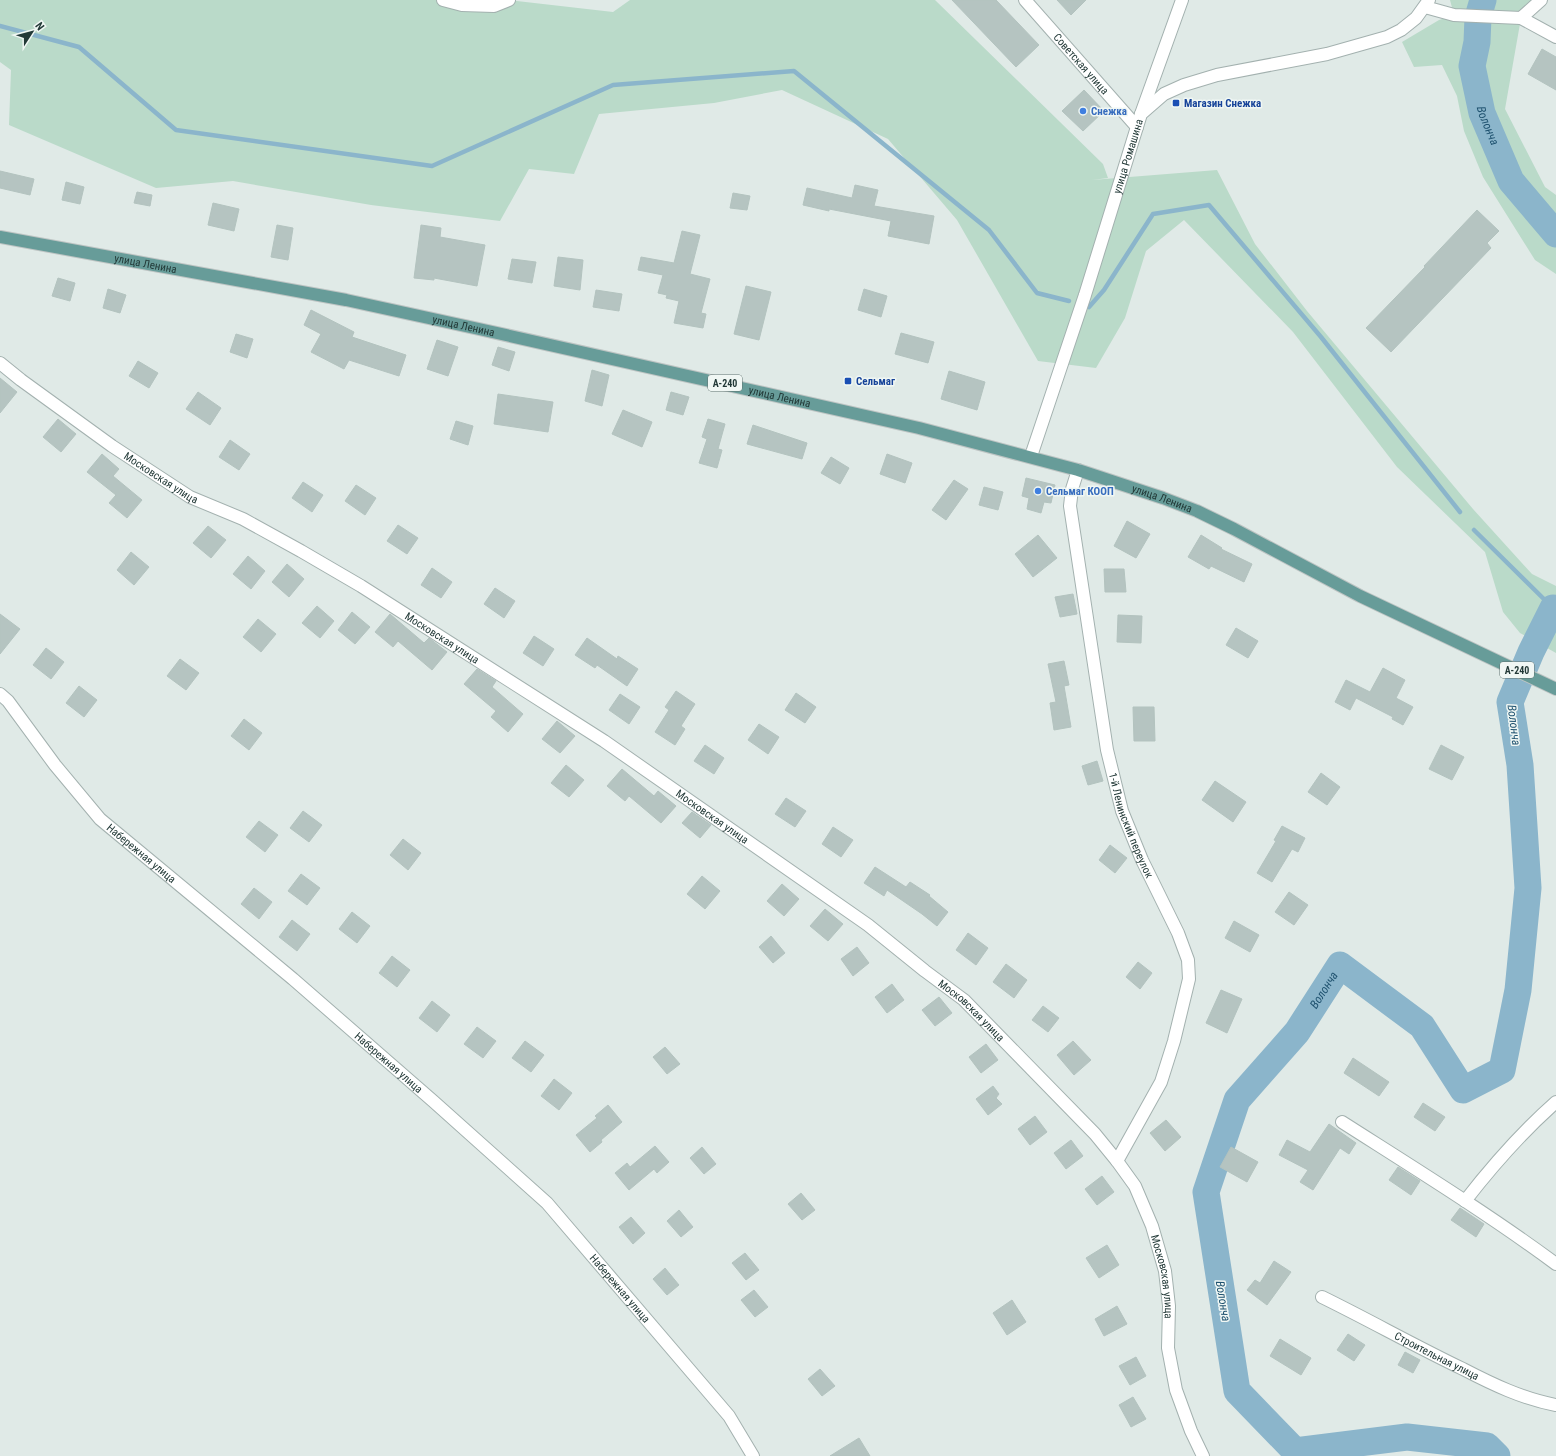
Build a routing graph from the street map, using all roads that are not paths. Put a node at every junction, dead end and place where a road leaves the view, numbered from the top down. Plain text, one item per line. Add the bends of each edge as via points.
1 (443, 0) edge
2 (509, 0) edge
3 (1025, 0) edge
4 (1182, 0) edge
5 (1541, 0) edge
6 (1427, 4) edge
7 (1521, 18) junction
8 (1556, 37) edge
9 (1141, 114) junction
10 (1137, 127) junction
11 (0, 237) edge
12 (0, 363) edge
13 (1031, 456) junction
14 (1078, 470) junction
15 (1556, 689) edge
16 (0, 694) edge
17 (1556, 1102) edge
18 (1342, 1122) dead end
19 (1117, 1161) junction
20 (1465, 1201) junction
21 (1556, 1264) edge
22 (1322, 1297) dead end
23 (1556, 1405) edge
24 (753, 1456) edge
25 (1203, 1456) edge

1 - 2 street via 462,5 494,6
3 - 10 street, Советская улица
4 - 9 street
5 - 7 street
6 - 7 street via 1454,15
6 - 9 street, улица Ромашина via 1416,18 1387,37 1327,54 1217,75 1184,85 1164,94
7 - 8 street
9 - 10 street, улица Ромашина
10 - 13 street, улица Ромашина
11 - 13 main road, улица Ленина / А-240 via 346,300 834,408
12 - 19 street, Московская улица via 112,446 190,497 242,519 361,586 604,741 868,925 964,1000 1095,1134
13 - 14 main road, улица Ленина / А-240
14 - 15 main road, улица Ленина / А-240 via 1197,511 1234,528 1360,596
14 - 19 street, 1-й Ленинский переулок via 1070,506 1107,750 1122,811 1188,960 1188,979 1174,1041 1161,1082
16 - 24 street, Набережная улица via 100,819 299,984 547,1203 729,1416
17 - 20 street via 1531,1123
18 - 20 street
19 - 25 street, Московская улица via 1135,1186 1152,1226 1165,1271 1169,1306 1168,1348 1176,1390
20 - 21 street
22 - 23 street, Строительная улица via 1505,1390

